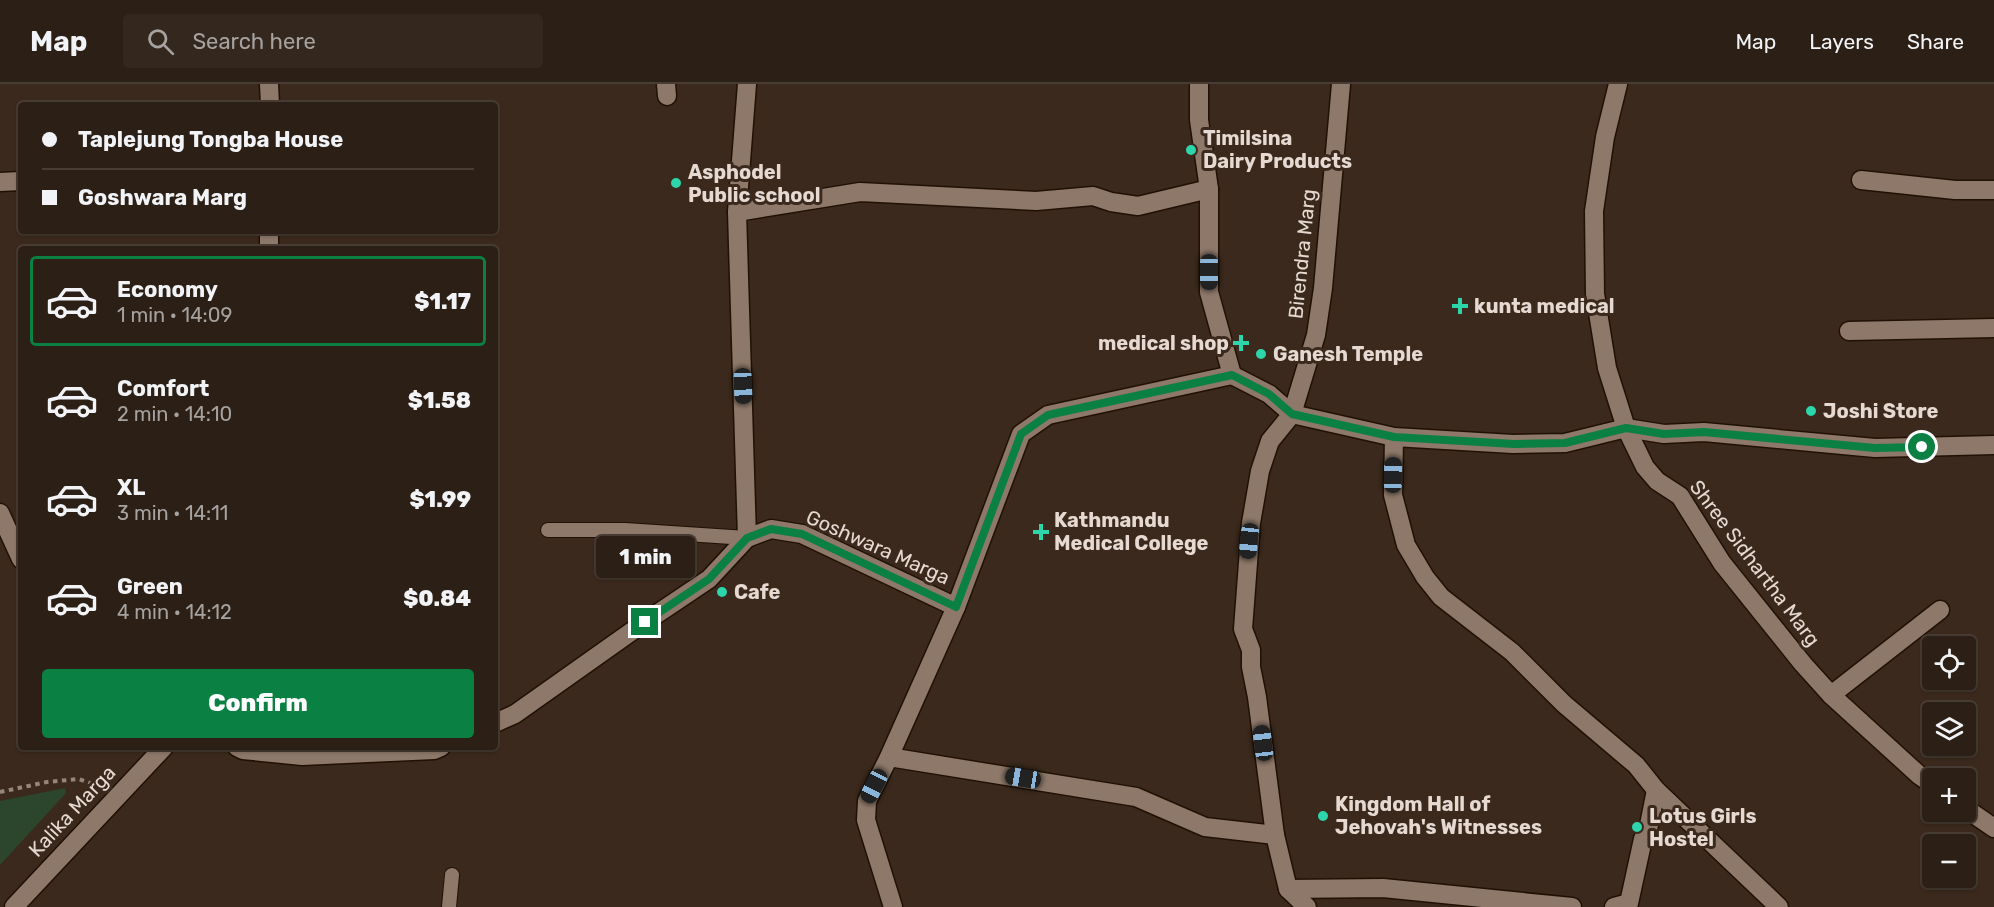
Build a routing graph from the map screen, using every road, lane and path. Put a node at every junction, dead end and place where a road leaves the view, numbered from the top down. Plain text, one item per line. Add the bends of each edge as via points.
1 (269, 84) edge
2 (747, 84) edge
3 (1199, 84) edge
4 (1341, 84) edge
5 (1618, 84) edge
6 (270, 102) edge
7 (1861, 180) dead end
8 (18, 181) edge
9 (0, 182) edge
10 (1209, 189) junction
11 (1994, 190) edge
12 (737, 212) junction
13 (1994, 328) edge
14 (1849, 331) dead end
15 (1232, 375) junction
16 (1292, 414) junction
17 (1626, 428) junction
18 (1394, 437) junction
19 (1994, 445) edge
20 (0, 513) edge
21 (548, 530) dead end
22 (747, 538) junction
23 (18, 552) edge
24 (956, 607) junction
25 (1940, 610) dead end
26 (1831, 695) junction
27 (498, 722) edge
28 (161, 750) edge
29 (243, 750) edge
30 (434, 750) edge
31 (889, 757) junction
32 (1922, 777) edge
33 (1656, 790) junction
34 (0, 792) edge
35 (120, 793) junction
36 (1976, 816) edge
37 (1994, 828) edge
38 (1275, 835) junction
39 (452, 875) dead end
40 (1288, 889) junction
41 (14, 907) edge
42 (449, 907) edge
43 (893, 907) edge
44 (1307, 907) edge
45 (1572, 907) edge
46 (1614, 907) edge
47 (1779, 907) edge

1 - 6 street
2 - 12 street
3 - 10 street via 1199,120
4 - 16 street, Birendra Marg via 1323,288 1316,335
5 - 17 street, Shree Sidhartha Marg via 1594,211 1595,294 1607,368
7 - 11 street
8 - 9 street
10 - 12 street via 1138,206 1094,196 1036,201 860,192
10 - 15 street via 1209,292
12 - 22 street
13 - 14 street
15 - 16 street via 1269,394
15 - 24 street via 1048,415 1021,434
16 - 18 street
16 - 38 street, Birendra Marg via 1270,441 1260,471 1251,523 1243,629 1251,650
17 - 18 street via 1565,443
17 - 19 street via 1875,448
17 - 26 street, Shree Sidhartha Marg via 1645,467 1657,481 1680,496 1722,563
18 - 33 street via 1393,495 1406,545 1425,577 1441,597 1512,652 1564,704 1635,765
20 - 23 street
21 - 22 lane via 625,530
22 - 24 street, Goshwara Marga via 771,529 802,534
22 - 27 street via 709,579 515,714
24 - 31 street
25 - 26 street
26 - 32 street, Shree Sidhartha Marg
28 - 35 street, Kalika Marga
29 - 30 street via 302,756
31 - 38 street via 1136,797 1205,827
31 - 43 street via 867,801 866,820
33 - 46 street via 1629,903
33 - 47 street
34 - 35 path via 79,779
35 - 41 street, Kalika Marga
36 - 37 street
38 - 40 street, Birendra Marg
39 - 42 lane
40 - 44 street
40 - 45 street via 1383,888

